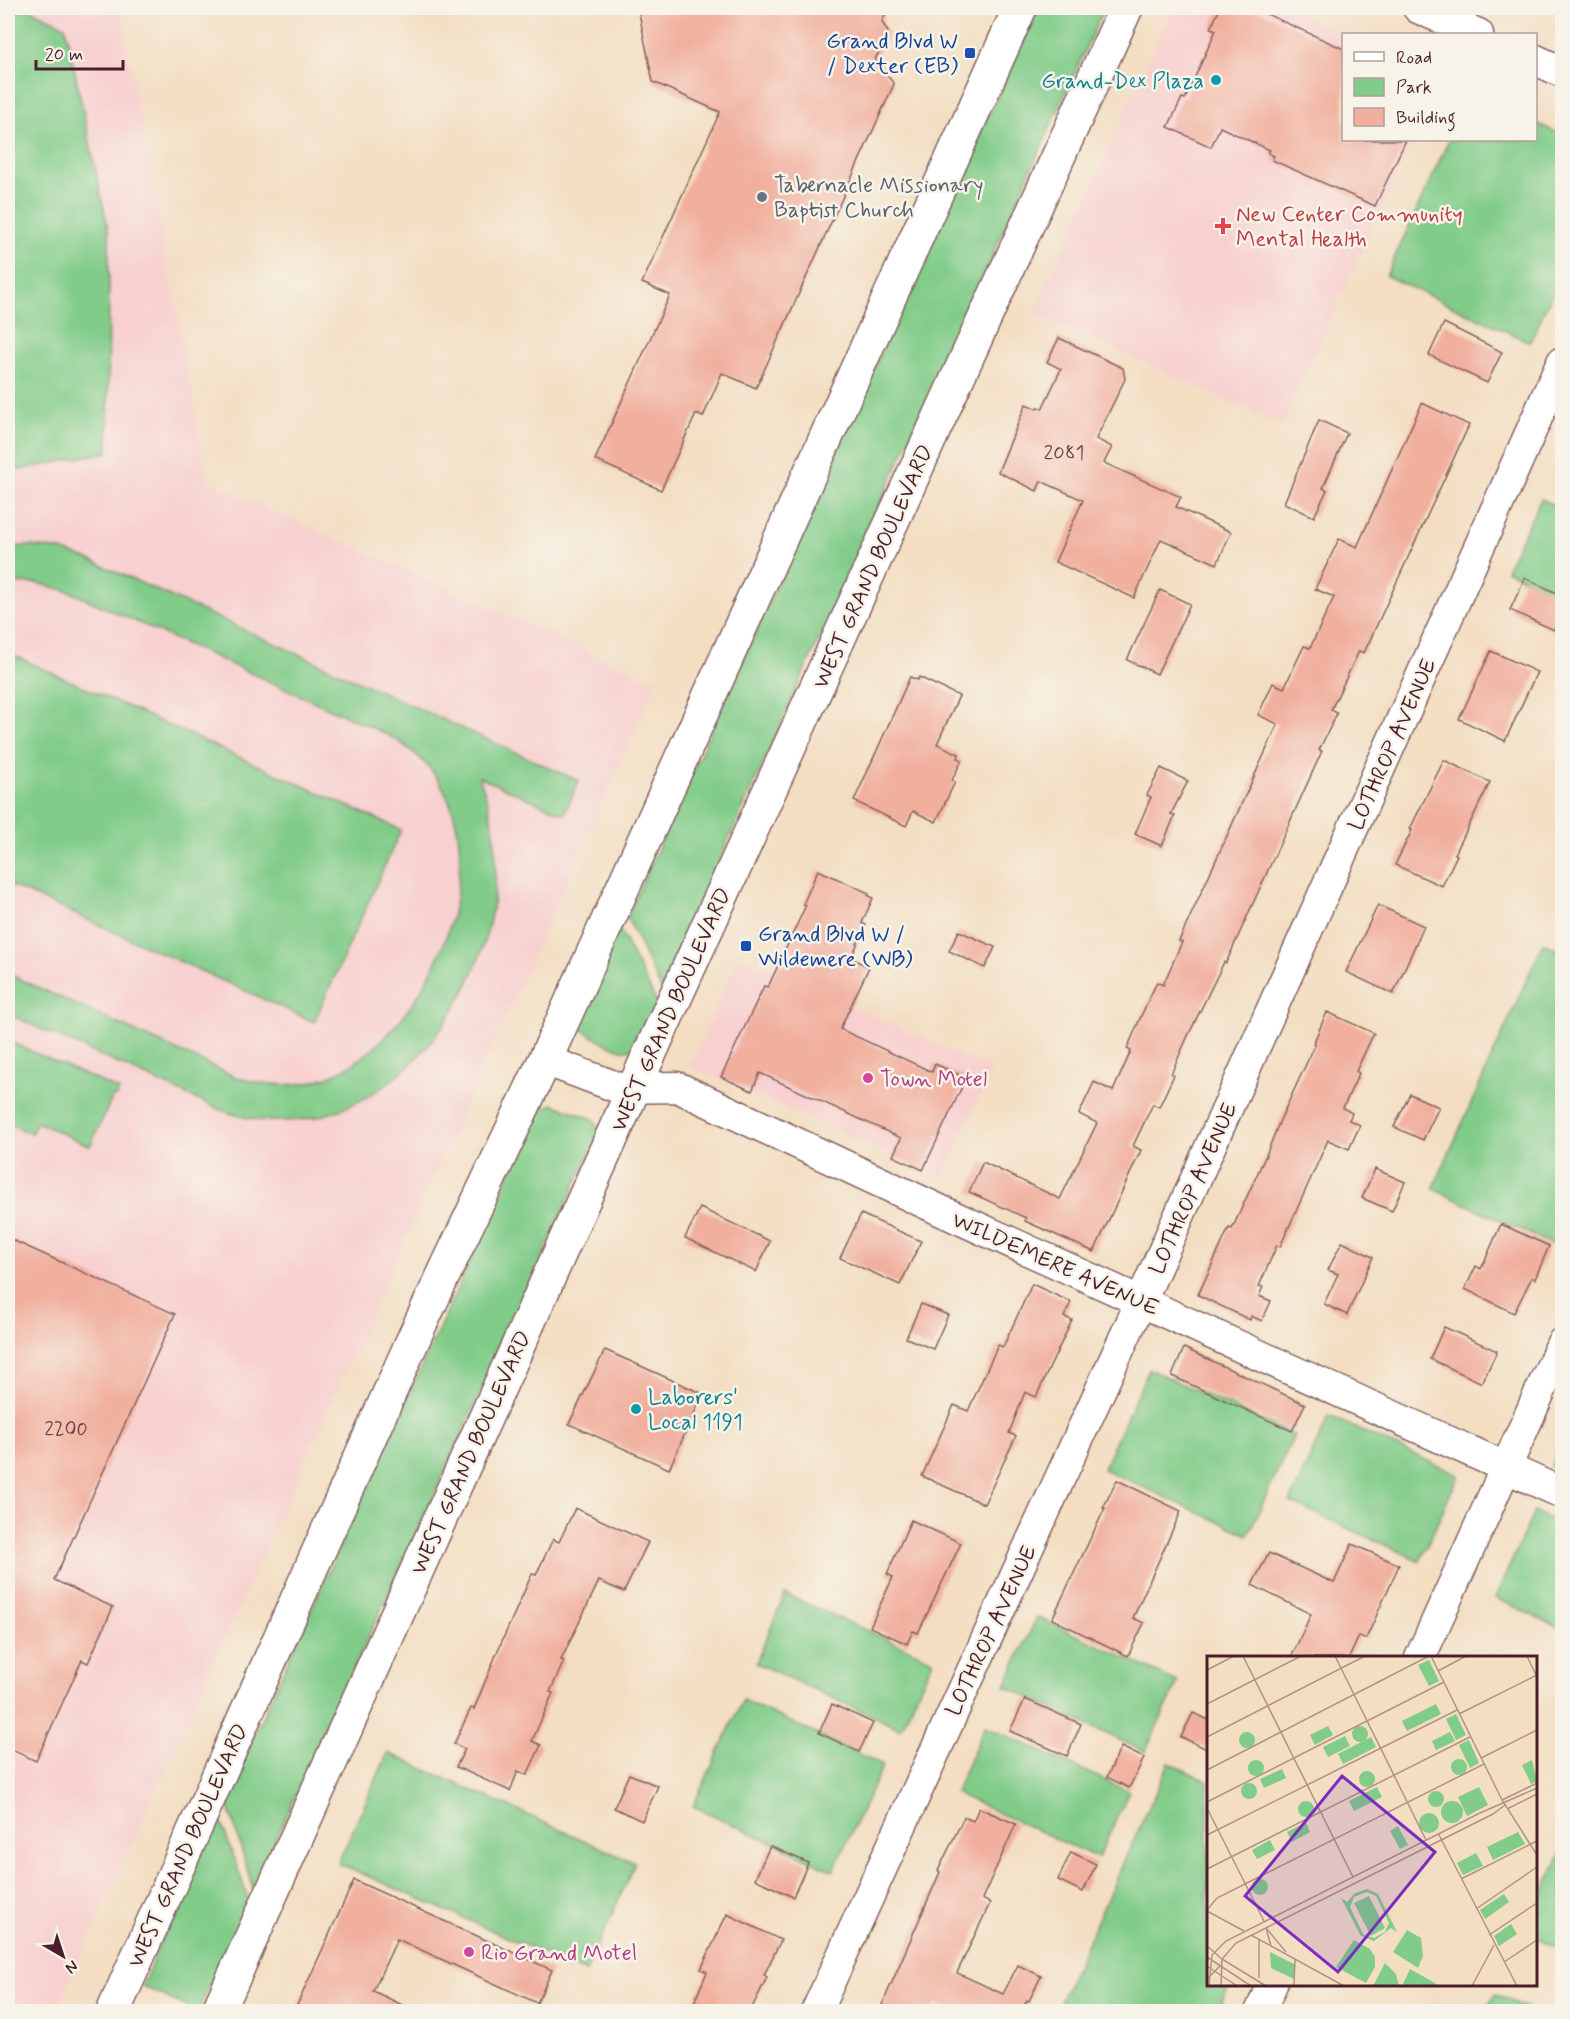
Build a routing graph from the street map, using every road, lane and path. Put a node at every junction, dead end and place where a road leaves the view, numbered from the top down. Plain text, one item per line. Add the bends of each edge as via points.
1 (1020, 8) edge
2 (1126, 8) edge
3 (1418, 8) edge
4 (1476, 33) edge
5 (1537, 60) edge
6 (1563, 72) edge
7 (1563, 362) edge
8 (545, 1060) junction
9 (634, 1088) junction
10 (1141, 1301) junction
11 (1563, 1343) edge
12 (1506, 1467) junction
13 (1563, 1493) edge
14 (1421, 1656) edge
15 (1271, 1986) edge
16 (113, 2012) edge
17 (218, 2012) edge
18 (816, 2012) edge
19 (1260, 2012) edge

1 - 8 main road, WEST GRAND BOULEVARD
2 - 9 main road, WEST GRAND BOULEVARD
3 - 4 street
5 - 6 street
7 - 10 street, LOTHROP AVENUE
8 - 9 street, WILDEMERE AVENUE via 619,1088
8 - 16 main road, WEST GRAND BOULEVARD via 417,1331
9 - 10 street, WILDEMERE AVENUE via 677,1087
9 - 17 main road, WEST GRAND BOULEVARD
10 - 12 street, WILDEMERE AVENUE
10 - 18 street, LOTHROP AVENUE
11 - 12 street
12 - 13 street, WILDEMERE AVENUE
12 - 14 street
15 - 19 street

